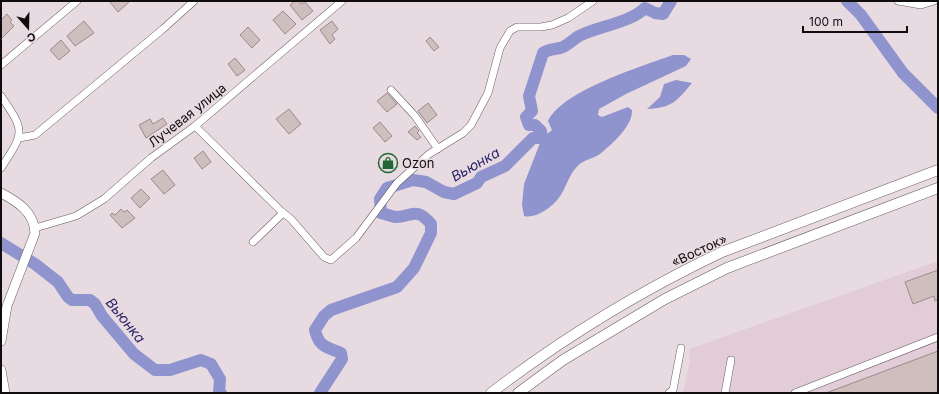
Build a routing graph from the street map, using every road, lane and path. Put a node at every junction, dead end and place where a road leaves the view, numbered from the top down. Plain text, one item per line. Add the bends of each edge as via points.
1 (77, 1) edge
2 (194, 1) edge
3 (342, 1) edge
4 (593, 1) edge
5 (898, 1) edge
6 (934, 1) edge
7 (1, 65) edge
8 (391, 90) dead end
9 (1, 96) edge
10 (195, 126) junction
11 (19, 138) junction
12 (438, 149) junction
13 (1, 168) edge
14 (938, 170) edge
15 (938, 188) edge
16 (1, 192) edge
17 (284, 213) junction
18 (35, 228) junction
19 (253, 242) dead end
20 (938, 337) edge
21 (1, 342) edge
22 (681, 348) dead end
23 (731, 360) dead end
24 (1, 370) edge
25 (5, 393) edge
26 (491, 393) edge
27 (518, 393) edge
28 (669, 393) edge
29 (725, 393) edge
30 (796, 393) edge

1 - 7 street
2 - 11 street via 34,135
3 - 10 street, Лучевая улица
4 - 12 street via 568,18 552,25 517,27 510,31 500,48 488,93 472,125
5 - 6 street via 921,5
8 - 12 street via 415,116
9 - 11 street via 17,121
10 - 17 street
10 - 18 street, Лучевая улица via 94,206 68,219
11 - 13 street
12 - 17 street via 397,183 356,238 331,260 324,257
14 - 26 highway, «Восток» via 722,252 689,268 581,330
15 - 27 highway via 727,268 665,299 563,360
16 - 18 main road via 26,210
17 - 19 street
18 - 21 main road via 34,240 4,318
20 - 30 street
22 - 28 street via 673,390
23 - 29 street
24 - 25 main road

